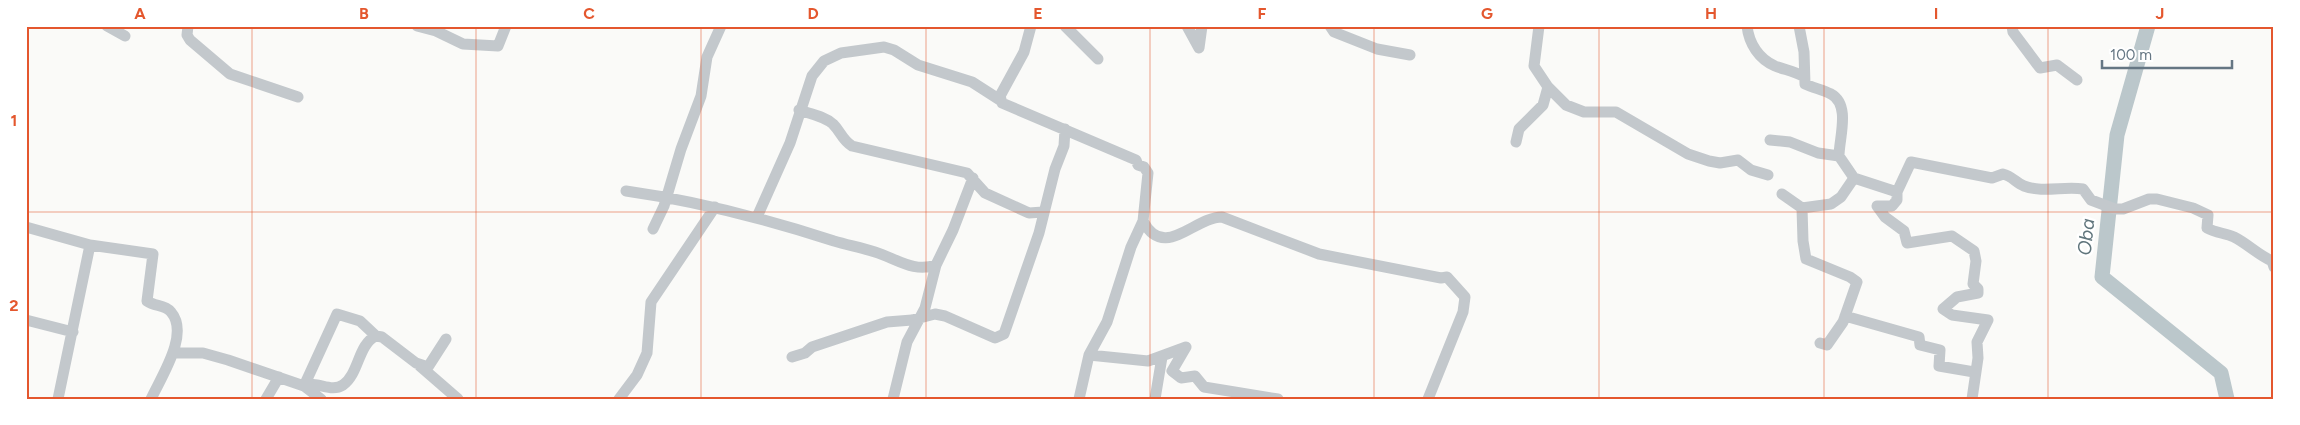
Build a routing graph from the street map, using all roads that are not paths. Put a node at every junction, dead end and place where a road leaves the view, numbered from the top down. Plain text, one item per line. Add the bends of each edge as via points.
1 (107, 26) edge
2 (188, 26) edge
3 (417, 26) edge
4 (506, 26) edge
5 (720, 26) edge
6 (1031, 26) edge
7 (1065, 26) edge
8 (1186, 26) edge
9 (1202, 26) edge
10 (1330, 26) edge
11 (1539, 26) edge
12 (1747, 26) edge
13 (1799, 26) edge
14 (2012, 26) edge
15 (124, 36) dead end
16 (1410, 55) dead end
17 (1098, 59) dead end
18 (1804, 77) junction
19 (2077, 80) dead end
20 (1548, 87) junction
21 (298, 97) dead end
22 (1000, 100) junction
23 (799, 110) junction
24 (1065, 129) junction
25 (1770, 140) dead end
26 (1516, 142) dead end
27 (1839, 156) junction
28 (1768, 175) dead end
29 (973, 178) junction
30 (1854, 178) junction
31 (626, 191) dead end
32 (1897, 192) junction
33 (1782, 194) dead end
34 (667, 196) junction
35 (715, 207) junction
36 (1802, 208) junction
37 (1043, 212) junction
38 (756, 217) junction
39 (1143, 221) junction
40 (26, 227) edge
41 (653, 229) dead end
42 (90, 245) junction
43 (936, 265) junction
44 (2274, 267) edge
45 (1846, 316) junction
46 (921, 318) junction
47 (26, 320) edge
48 (73, 332) junction
49 (376, 336) junction
50 (446, 340) dead end
51 (1820, 344) dead end
52 (173, 353) junction
53 (1089, 355) junction
54 (792, 357) dead end
55 (1162, 357) junction
56 (416, 363) junction
57 (1974, 372) junction
58 (279, 377) junction
59 (304, 386) junction
60 (58, 399) edge
61 (151, 399) edge
62 (266, 399) edge
63 (321, 399) edge
64 (458, 399) edge
65 (619, 399) edge
66 (893, 399) edge
67 (1079, 399) edge
68 (1155, 399) edge
69 (1278, 399) edge
70 (1428, 399) edge
71 (1972, 399) edge

1 - 15 street
2 - 21 street via 190,40 230,74
3 - 4 street via 463,44 498,46
5 - 34 street via 707,57 702,96
6 - 22 street via 1024,52
7 - 17 street
8 - 9 street via 1199,48
10 - 16 street via 1334,32 1377,49
11 - 20 street via 1534,66
12 - 18 street via 1756,53 1774,66
13 - 18 street
14 - 19 street via 2040,68 2057,65
18 - 27 street via 1806,84 1832,94 1840,102 1843,117
20 - 26 street via 1543,105 1520,129
20 - 28 street via 1566,104 1584,112 1608,111 1625,116 1688,154 1720,163 1738,160 1751,170
22 - 23 street via 972,82 918,65 884,47 841,53 824,61 812,76
22 - 24 street via 1002,104
23 - 29 street via 828,121 852,146 953,169
23 - 38 street via 790,143
24 - 37 street via 1064,146
24 - 39 street via 1136,160 1144,167 1148,173
25 - 27 street via 1790,142 1818,153
27 - 30 street
29 - 37 street via 985,193 1029,213
29 - 43 street
30 - 32 street
30 - 36 street via 1841,197 1831,204
31 - 34 street
32 - 44 street via 1911,162 1992,178 2004,174 2024,186 2048,190 2083,189 2091,200 2115,209 2157,199 2208,215 2207,228 2233,236 2260,256 2272,260
32 - 57 street via 1897,200 1892,206 1877,206 1885,217 1904,231 1907,243 1952,236 1974,251 1976,262 1972,284 1978,293 1957,297 1943,309 1952,315 1988,320 1977,342 1978,358
33 - 36 street
34 - 35 street
34 - 41 street
35 - 38 street
35 - 65 street via 651,302 647,353 637,375
36 - 45 street via 1806,260 1857,282
37 - 46 street via 1039,233 1004,334 994,338 940,315 929,314
38 - 43 street via 872,251 916,268
39 - 53 street via 1131,246 1107,322
39 - 70 street via 1149,232 1168,237 1189,231 1212,217 1222,217 1320,254 1447,277 1465,297 1463,312
40 - 42 street
42 - 48 street
42 - 52 street via 153,254 147,301 166,308 176,321 178,332
43 - 46 street
45 - 51 street via 1827,345
45 - 57 street via 1919,337 1920,345 1940,350 1939,366
46 - 54 street via 887,322
46 - 66 street via 907,342
47 - 48 street
48 - 60 street
49 - 56 street via 382,337
49 - 59 street via 368,342 344,385 330,388 311,383
49 - 59 street via 360,321 337,314
50 - 56 street via 428,367
52 - 58 street via 203,353
52 - 61 street
53 - 55 street via 1136,361
53 - 67 street
55 - 68 street
55 - 69 street via 1186,347 1172,371 1180,378 1195,376 1204,387
56 - 64 street
57 - 71 street
58 - 59 street
58 - 62 street
59 - 63 street

